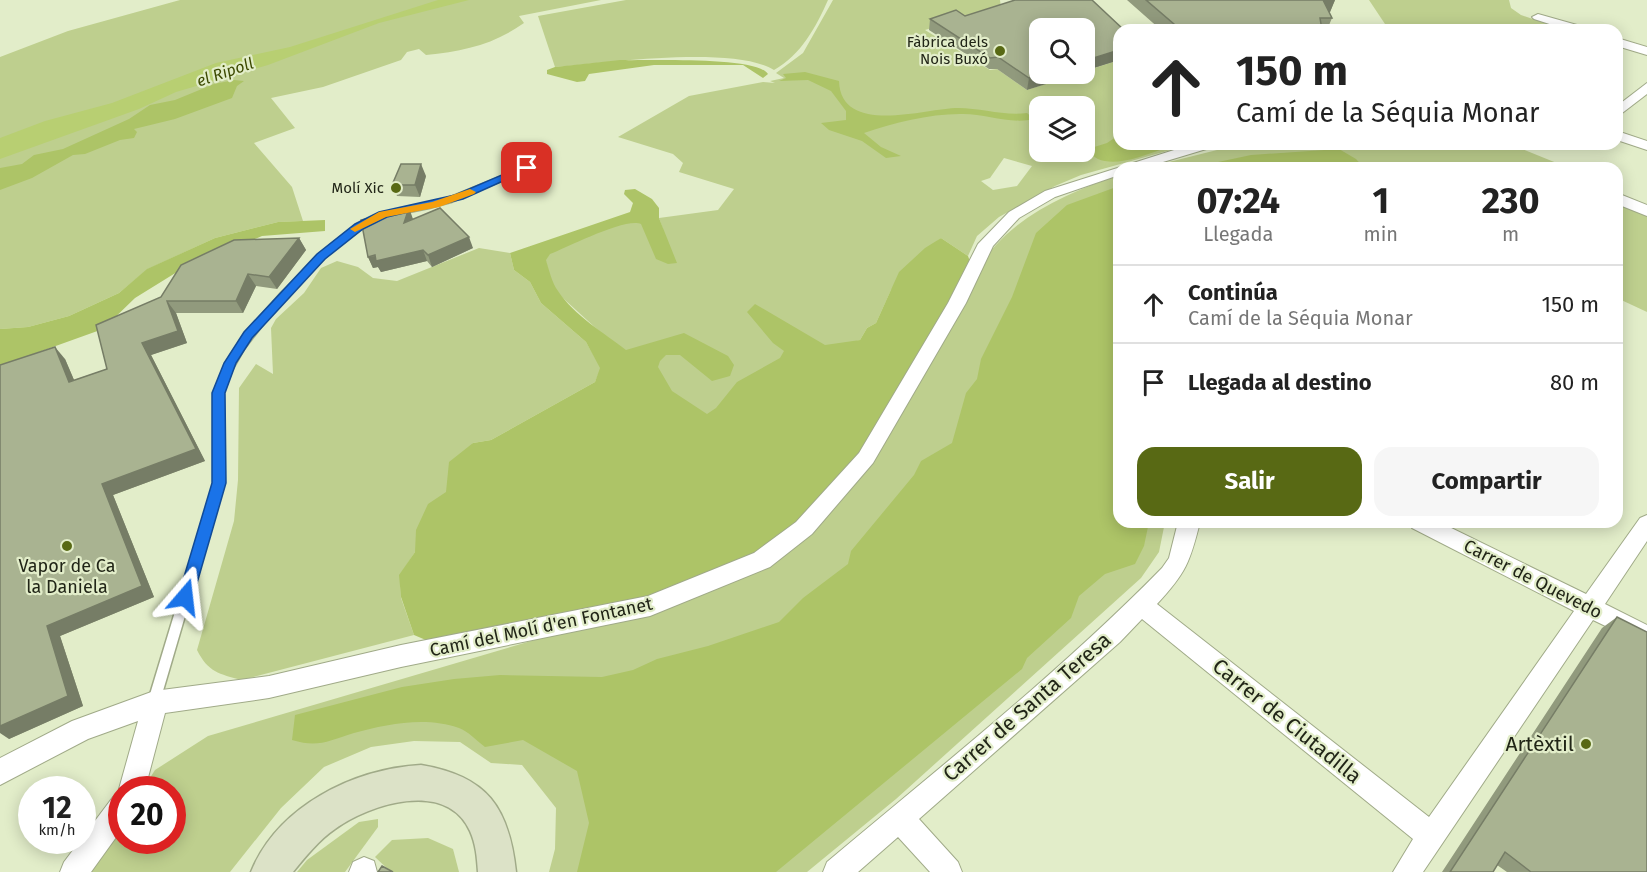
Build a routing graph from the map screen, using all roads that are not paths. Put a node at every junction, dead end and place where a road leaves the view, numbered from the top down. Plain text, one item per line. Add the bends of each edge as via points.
1 (1538, 17) dead end
2 (1561, 24) edge
3 (1623, 44) edge
4 (1647, 51) edge
5 (1647, 87) edge
6 (1623, 108) edge
7 (1623, 137) edge
8 (1647, 146) edge
9 (1189, 150) edge
10 (1148, 162) edge
11 (527, 168) dead end
12 (1113, 173) edge
13 (1623, 201) edge
14 (1647, 211) edge
15 (1647, 524) edge
16 (1187, 528) edge
17 (1431, 528) edge
18 (1142, 605) junction
19 (1592, 608) junction
20 (1647, 636) edge
21 (152, 711) junction
22 (0, 772) edge
23 (135, 776) edge
24 (899, 817) junction
25 (108, 825) edge
26 (1431, 836) junction
27 (74, 872) edge
28 (270, 872) edge
29 (497, 872) edge
30 (837, 872) edge
31 (948, 872) edge
32 (1407, 872) edge

1 - 2 street
3 - 4 street
5 - 6 street
7 - 8 street
9 - 10 street
11 - 21 lane via 459,197 375,218 334,244 248,335 218,393 219,483
12 - 21 street, Camí del Molí d'en Fontanet via 1050,194 1014,215 986,244 957,303 866,458 804,528 762,560 650,606
13 - 14 street
15 - 19 street
16 - 18 street, Carrer de Santa Teresa via 1179,561
17 - 19 street, Carrer de Quevedo
18 - 24 street, Carrer de Santa Teresa
18 - 26 street, Carrer de Ciutadilla
19 - 20 street, Carrer de Quevedo
19 - 26 street
21 - 22 street, Camí del Molí d'en Fontanet via 81,730
21 - 23 street
24 - 30 street, Carrer de Santa Teresa
24 - 31 street
25 - 27 street
26 - 32 street
28 - 29 main road via 295,840 322,816 367,790 404,781 453,790 472,804 494,844

